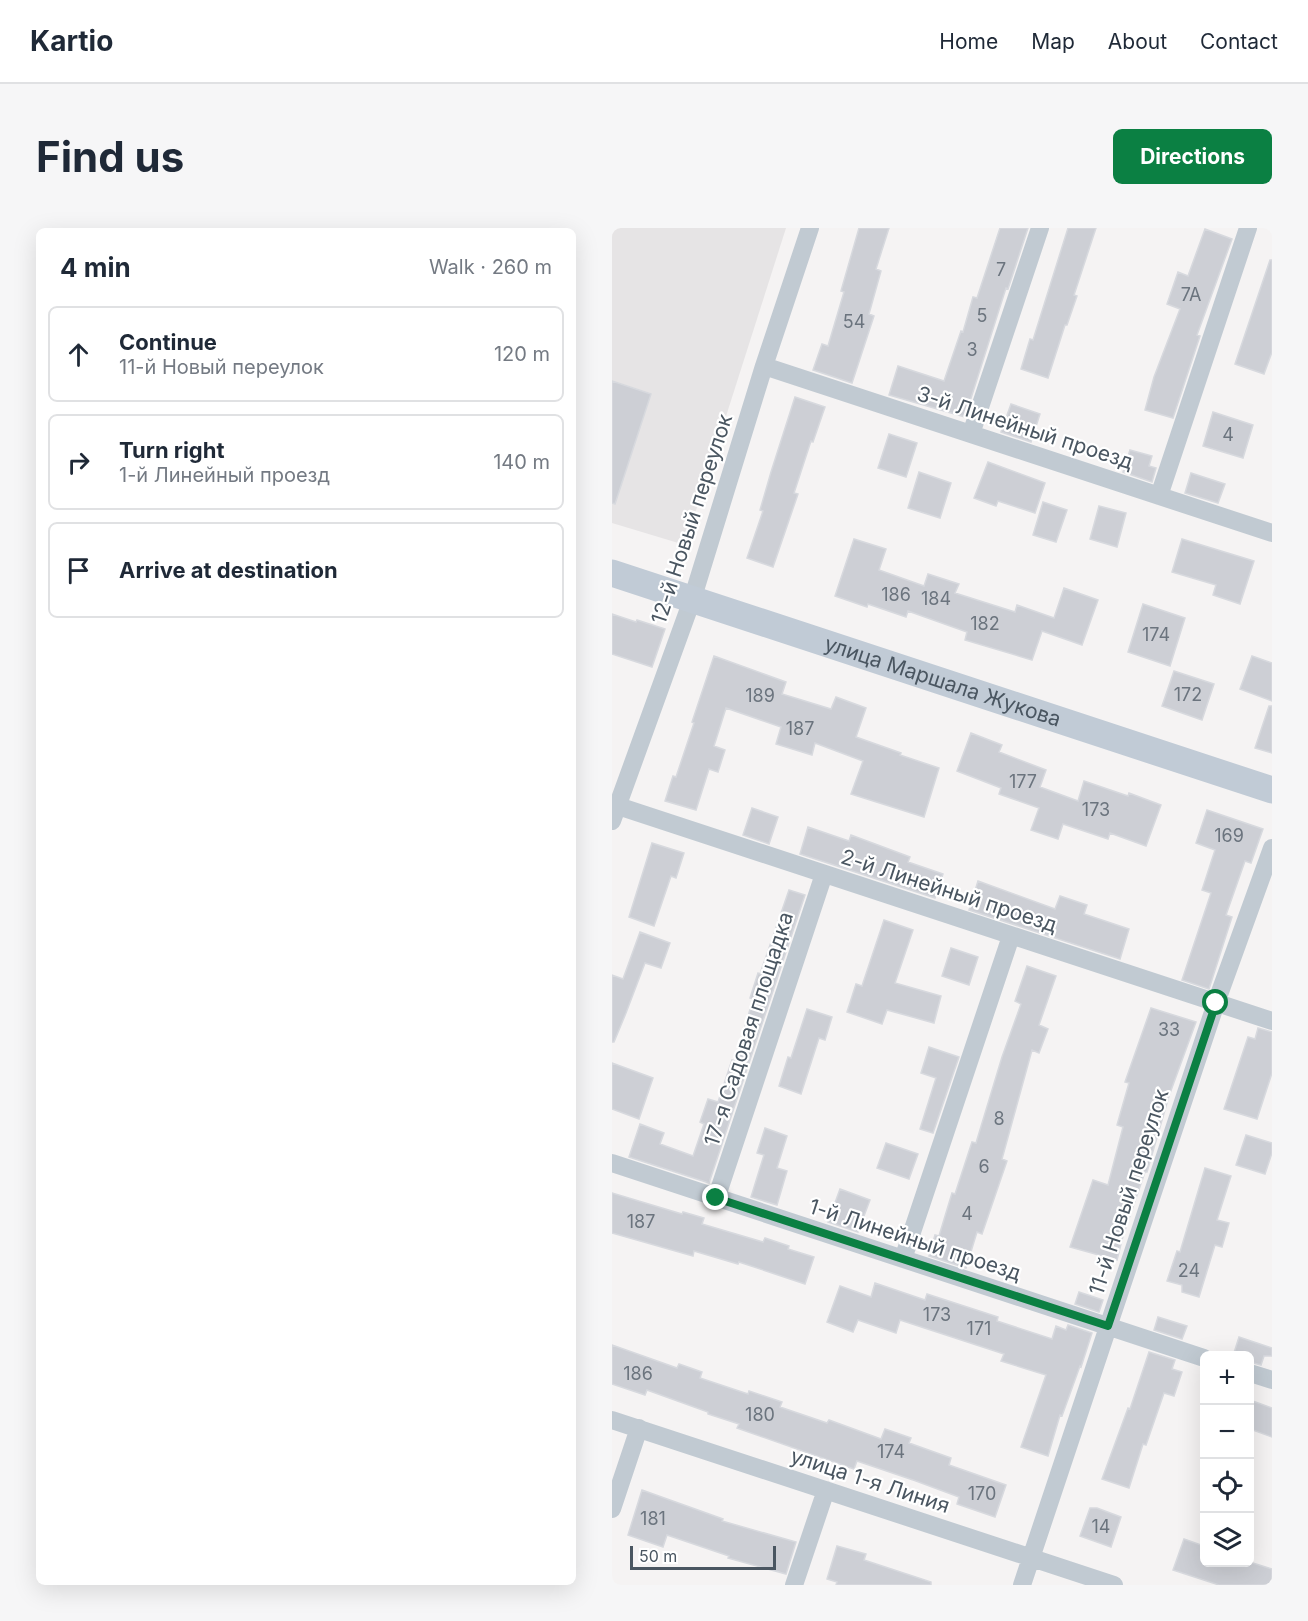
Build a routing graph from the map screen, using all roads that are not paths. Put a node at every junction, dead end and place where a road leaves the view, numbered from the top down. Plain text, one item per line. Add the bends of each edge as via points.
1 (810, 228) edge
2 (1040, 228) edge
3 (1248, 228) edge
4 (764, 366) junction
5 (971, 434) junction
6 (1159, 496) junction
7 (1272, 533) edge
8 (612, 573) edge
9 (692, 600) junction
10 (1272, 790) edge
11 (614, 810) edge
12 (1272, 848) edge
13 (824, 874) junction
14 (1011, 936) junction
15 (1216, 1003) junction
16 (1272, 1022) edge
17 (612, 1164) edge
18 (716, 1198) junction
19 (903, 1259) junction
20 (1108, 1326) junction
21 (1200, 1357) edge
22 (1254, 1374) edge
23 (1272, 1380) edge
24 (612, 1419) edge
25 (639, 1428) junction
26 (826, 1490) junction
27 (612, 1509) edge
28 (1031, 1558) junction
29 (794, 1585) edge
30 (1022, 1585) edge
31 (1114, 1585) edge

1 - 4 street, 12-й Новый переулок
2 - 5 street
3 - 6 street
4 - 5 street, 3-й Линейный проезд
4 - 9 street, 12-й Новый переулок
5 - 6 street, 3-й Линейный проезд
6 - 7 street, 3-й Линейный проезд
8 - 9 main road, улица Маршала Жукова
9 - 10 main road, улица Маршала Жукова
9 - 11 street, 12-й Новый переулок
11 - 13 street, 2-й Линейный проезд
12 - 15 street, 11-й Новый переулок
13 - 14 street, 2-й Линейный проезд
13 - 18 street, 17-я Садовая площадка
14 - 15 street, 2-й Линейный проезд
14 - 19 street
15 - 16 street, 2-й Линейный проезд
15 - 20 street, 11-й Новый переулок
17 - 18 street, 1-й Линейный проезд
18 - 19 street, 1-й Линейный проезд
19 - 20 street, 1-й Линейный проезд
20 - 21 street, 1-й Линейный проезд
20 - 28 street, 11-й Новый переулок
22 - 23 street
24 - 25 street, улица 1-я Линия
25 - 26 street, улица 1-я Линия
25 - 27 street
26 - 28 street, улица 1-я Линия
26 - 29 street
28 - 30 street, 11-й Новый переулок
28 - 31 street, улица 1-я Линия

